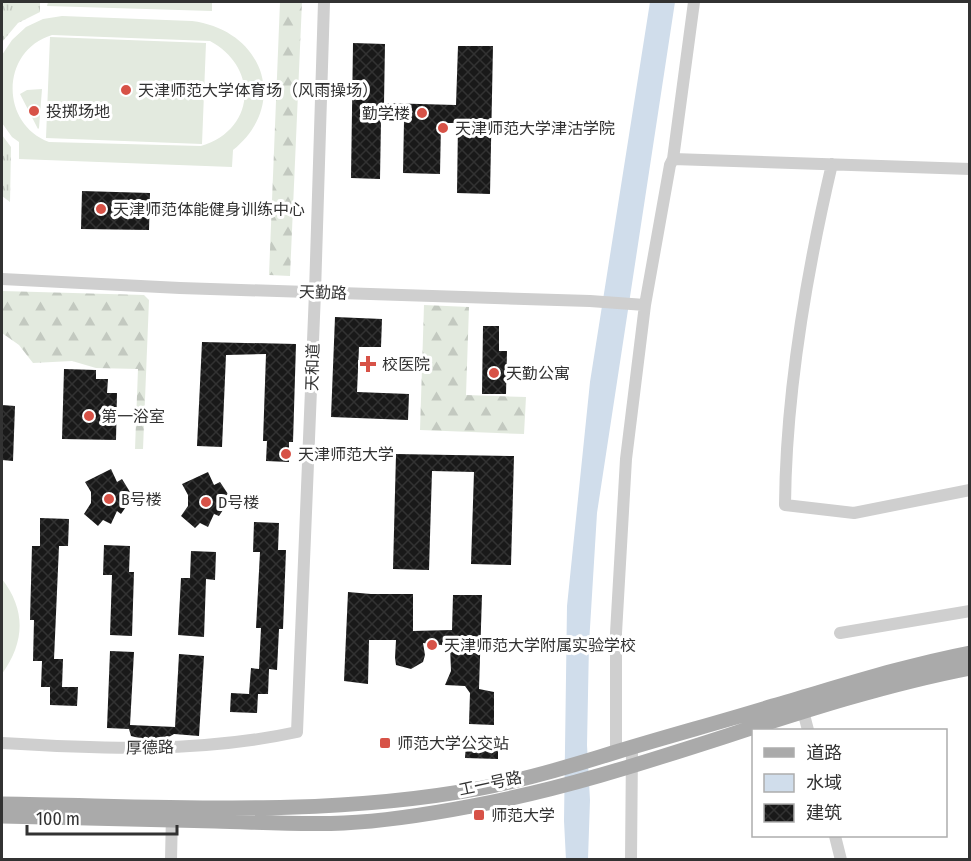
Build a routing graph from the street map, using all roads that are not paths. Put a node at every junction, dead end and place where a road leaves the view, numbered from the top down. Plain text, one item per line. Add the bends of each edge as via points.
1 (324, 2) edge
2 (694, 2) edge
3 (673, 159) junction
4 (832, 164) junction
5 (969, 169) edge
6 (2, 279) edge
7 (315, 292) junction
8 (639, 304) junction
9 (969, 490) edge
10 (969, 611) edge
11 (840, 633) dead end
12 (969, 653) edge
13 (969, 668) edge
14 (803, 711) junction
15 (808, 729) edge
16 (297, 732) joint
17 (2, 743) edge
18 (632, 748) junction
19 (616, 752) junction
20 (632, 765) junction
21 (2, 804) edge
22 (172, 813) junction
23 (2, 816) edge
24 (835, 837) edge
25 (171, 860) edge
26 (632, 860) edge
27 (841, 860) edge

1 - 7 street, 天和道
2 - 3 street
3 - 4 street
3 - 8 street
4 - 5 street
4 - 9 street via 799,333 785,455 785,505 854,513
6 - 7 street, 天勤路
7 - 8 street, 天勤路
7 - 16 street, 天和道
8 - 19 street via 616,633
10 - 11 street
12 - 18 main road, 工一号路 via 902,667
13 - 14 main road, 工一号路
14 - 15 street
14 - 20 main road, 工一号路
16 - 17 street, 厚德路 via 190,747 95,748
18 - 19 main road, 工一号路
18 - 20 street
19 - 22 main road, 工一号路 via 474,789 361,804
20 - 22 main road, 工一号路 via 548,789 448,810 345,823
20 - 26 street
21 - 22 main road, 工一号路
22 - 23 main road, 工一号路
22 - 25 street
24 - 27 street

